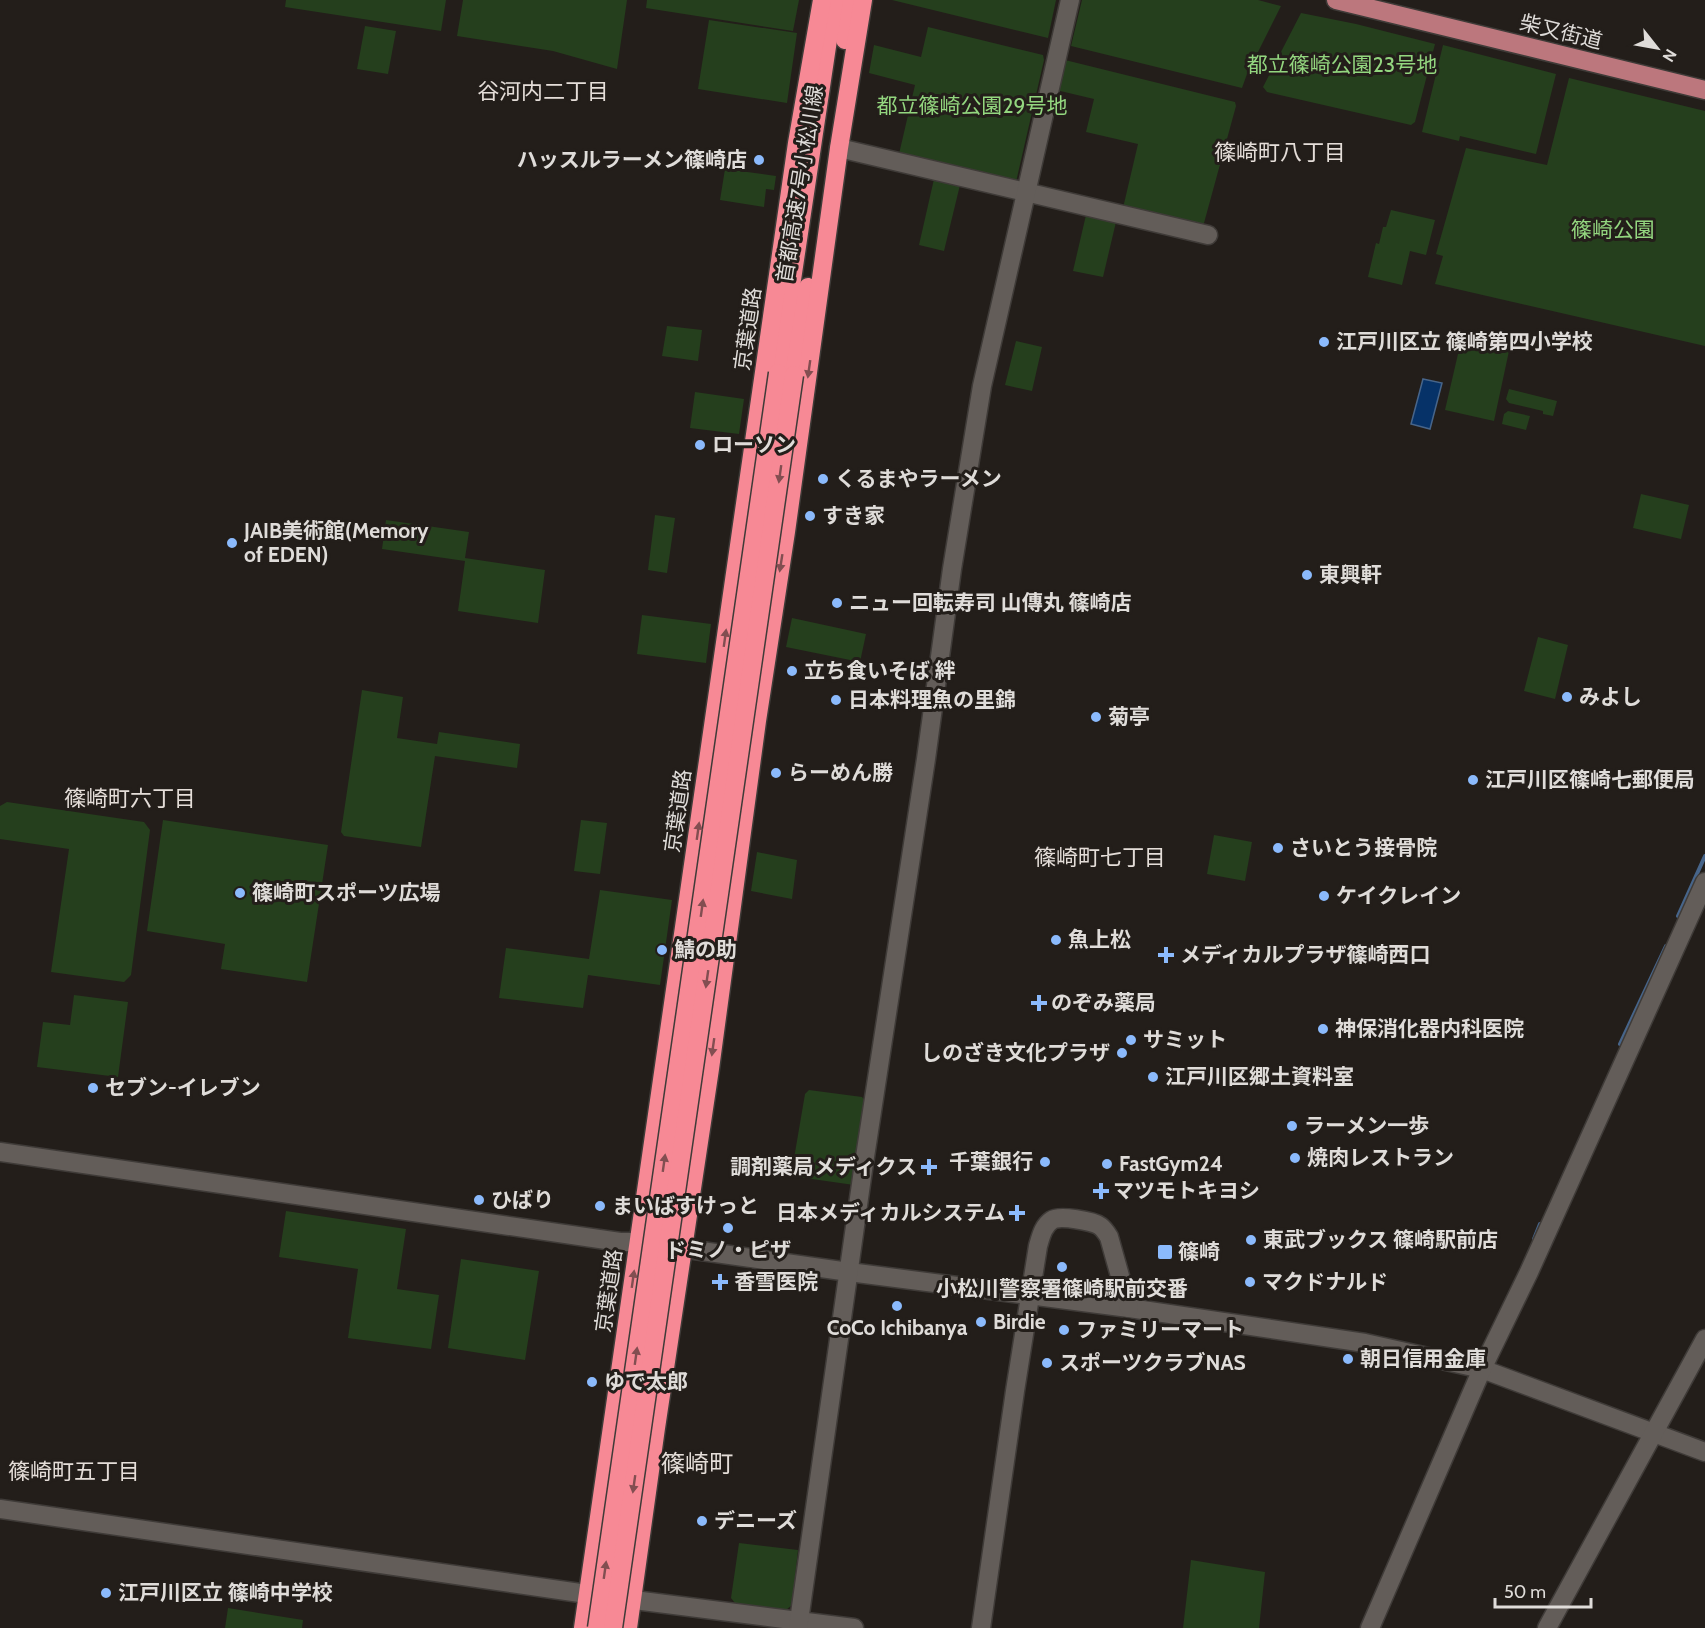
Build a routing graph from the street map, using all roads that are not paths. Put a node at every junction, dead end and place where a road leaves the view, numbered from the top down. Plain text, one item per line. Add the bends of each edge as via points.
1 (822, 0) edge
2 (834, 0) edge
3 (850, 0) edge
4 (863, 0) edge
5 (1070, 0) edge
6 (1336, 0) edge
7 (1705, 90) edge
8 (838, 148) junction
9 (1025, 191) junction
10 (1208, 234) dead end
11 (786, 374) junction
12 (1705, 882) edge
13 (0, 1152) edge
14 (638, 1242) junction
15 (681, 1249) junction
16 (849, 1272) junction
17 (1031, 1295) junction
18 (1129, 1308) junction
19 (1705, 1339) edge
20 (1482, 1369) junction
21 (1655, 1432) junction
22 (1705, 1452) edge
23 (0, 1509) edge
24 (587, 1594) junction
25 (633, 1599) junction
26 (799, 1624) edge
27 (583, 1628) edge
28 (597, 1628) edge
29 (613, 1628) edge
30 (628, 1628) edge
31 (854, 1628) edge
32 (981, 1628) edge
33 (1370, 1628) edge
34 (1547, 1628) edge

14 -> 1 highway, 京葉道路 via 797,143
2 - 11 highway, 首都高速7号小松川線
3 - 11 highway, 首都高速7号小松川線
4 - 8 highway
5 - 9 street
6 - 7 main road, 柴又街道
8 - 9 street
8 -> 15 highway via 710,1069
9 - 10 street
9 - 16 street via 982,386 951,569
28 -> 11 highway, 京葉道路, bridge
11 -> 29 highway, bridge
12 - 20 street
13 - 14 street
14 - 15 street
24 -> 14 highway, 京葉道路
15 - 16 street
15 - 25 highway
16 - 17 street
16 - 26 street
17 - 18 street
17 - 18 street via 1042,1233 1050,1221 1062,1218 1095,1223 1106,1232
17 - 32 street
18 - 20 street via 1365,1343
19 - 21 street
20 - 21 street
20 - 33 street
21 - 22 street
21 - 34 street
23 - 24 street
24 - 25 street
24 - 27 highway, 京葉道路
25 - 26 street
25 - 30 highway
26 - 31 street

